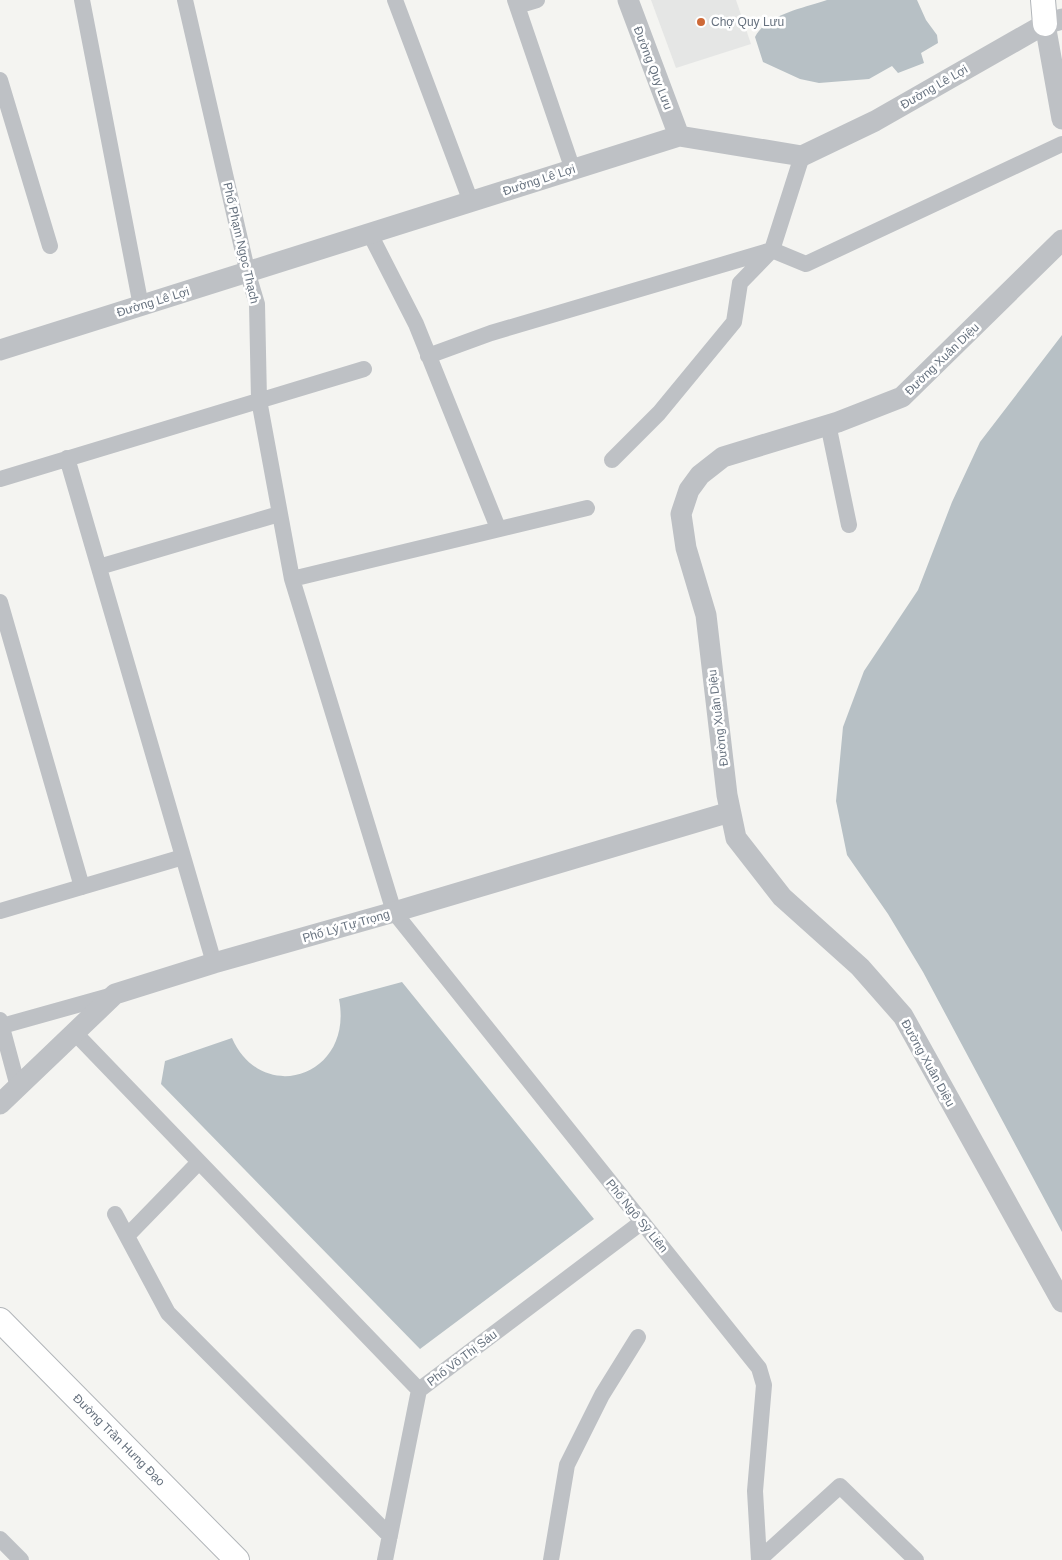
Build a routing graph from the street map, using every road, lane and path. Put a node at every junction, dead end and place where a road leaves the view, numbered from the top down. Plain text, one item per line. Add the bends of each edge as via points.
1 (82, 0) edge
2 (185, 0) edge
3 (395, 0) edge
4 (536, 0) edge
5 (628, 0) edge
6 (1043, 0) edge
7 (516, 3) edge
8 (1054, 22) edge
9 (0, 80) edge
10 (2, 97) edge
11 (1062, 119) edge
12 (679, 136) junction
13 (1062, 144) edge
14 (802, 156) junction
15 (573, 170) junction
16 (471, 202) junction
17 (370, 234) junction
18 (1062, 240) edge
19 (50, 246) dead end
20 (772, 250) junction
21 (248, 274) junction
22 (141, 306) junction
23 (0, 350) edge
24 (428, 356) junction
25 (364, 369) dead end
26 (259, 400) junction
27 (828, 424) junction
28 (67, 458) junction
29 (612, 460) dead end
30 (0, 479) edge
31 (587, 508) dead end
32 (280, 514) junction
33 (848, 525) dead end
34 (498, 528) junction
35 (99, 568) junction
36 (292, 579) junction
37 (0, 602) edge
38 (730, 812) junction
39 (183, 857) junction
40 (82, 887) junction
41 (0, 911) edge
42 (394, 912) junction
43 (214, 963) junction
44 (115, 994) junction
45 (1, 1023) edge
46 (74, 1033) junction
47 (18, 1086) junction
48 (0, 1104) edge
49 (199, 1162) junction
50 (115, 1214) dead end
51 (642, 1222) junction
52 (127, 1236) junction
53 (1062, 1302) edge
54 (0, 1320) edge
55 (638, 1337) dead end
56 (420, 1390) junction
57 (390, 1536) junction
58 (0, 1539) edge
59 (760, 1559) edge
60 (21, 1560) edge
61 (238, 1560) edge
62 (385, 1560) edge
63 (551, 1560) edge
64 (916, 1560) edge

1 - 22 street
2 - 21 street, Phố Phạm Ngọc Thạch
3 - 16 street
4 - 7 street
5 - 12 street, Đường Quy Lưu
6 - 8 main road
7 - 15 street
8 - 11 street
8 - 14 street, Đường Lê Lợi via 874,121
9 - 10 street
10 - 19 street
12 - 14 street, Đường Lê Lợi
12 - 15 street, Đường Lê Lợi
13 - 20 street via 806,264
14 - 20 street
15 - 16 street, Đường Lê Lợi
16 - 17 street, Đường Lê Lợi
17 - 21 street, Đường Lê Lợi
17 - 24 street via 416,324
18 - 27 street, Đường Xuân Diệu via 902,397
20 - 24 street via 491,333
20 - 29 street via 740,283 734,322 659,413
21 - 22 street, Đường Lê Lợi
21 - 26 street, Phố Phạm Ngọc Thạch via 257,304
22 - 23 street, Đường Lê Lợi
24 - 34 street
25 - 26 street
26 - 28 street
26 - 32 street, Phố Phạm Ngọc Thạch
27 - 33 street
27 - 38 street, Đường Xuân Diệu via 723,457 700,474 684,501 682,527 706,615
28 - 30 street
28 - 35 street
31 - 34 street
32 - 35 street
32 - 36 street, Phố Phạm Ngọc Thạch
34 - 36 street
35 - 39 street
36 - 42 street, Phố Phạm Ngọc Thạch
37 - 40 street
38 - 42 street, Phố Lý Tự Trọng
38 - 53 street, Đường Xuân Diệu via 736,838 782,897 860,967 903,1016
39 - 40 street
39 - 43 street
40 - 41 street
42 - 43 street, Phố Lý Tự Trọng
42 - 51 street, Phố Ngô Sỹ Liên
43 - 44 street, Phố Lý Tự Trọng
44 - 45 street
44 - 46 street, Phố Lý Tự Trọng
45 - 47 street
46 - 47 street, Phố Lý Tự Trọng
46 - 49 street
47 - 48 street, Phố Lý Tự Trọng
49 - 52 street
49 - 56 street
50 - 52 street
51 - 56 street, Phố Võ Thị Sáu
51 - 59 street, Phố Ngô Sỹ Liên via 759,1368 764,1385 755,1491
52 - 57 street via 168,1313
54 - 61 main road, Đường Trần Hưng Đạo
55 - 63 street via 602,1394 567,1465
56 - 57 street, Phố Võ Thị Sáu
57 - 62 street, Phố Võ Thị Sáu
58 - 60 street
59 - 64 street via 840,1486

